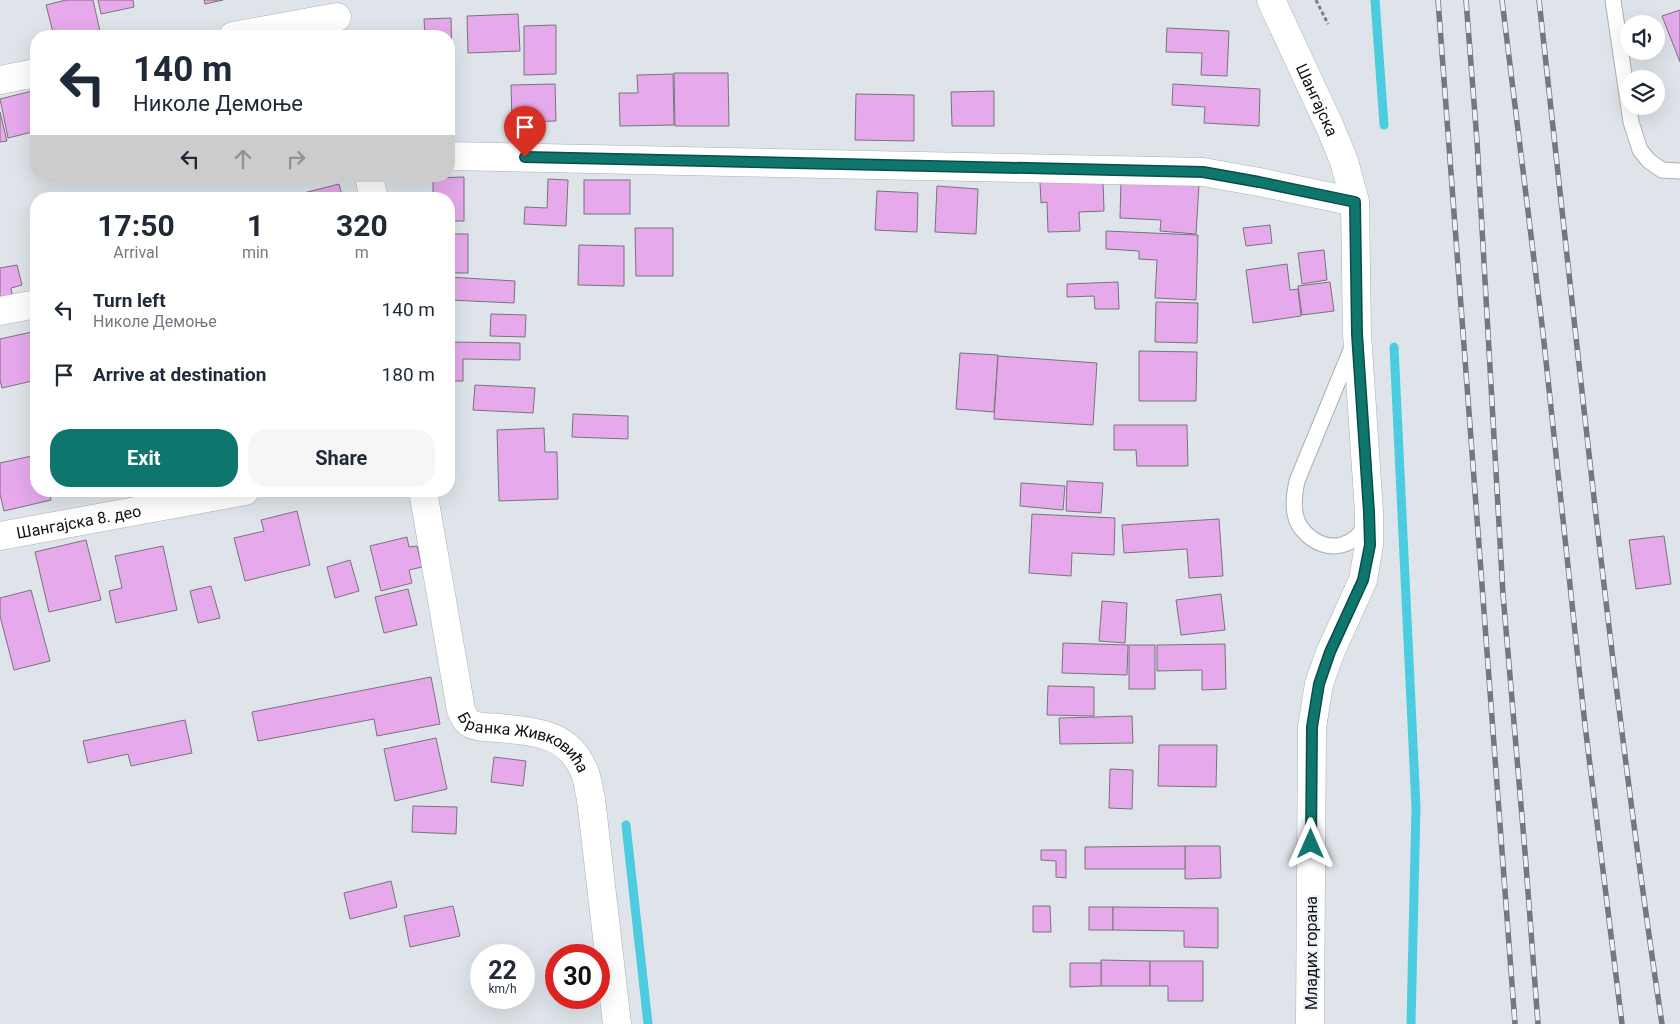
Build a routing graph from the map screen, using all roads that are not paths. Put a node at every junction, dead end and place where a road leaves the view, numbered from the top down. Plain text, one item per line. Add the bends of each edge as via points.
1 (1271, 0) edge
2 (1613, 0) edge
3 (337, 18) edge
4 (268, 30) edge
5 (30, 74) edge
6 (0, 80) edge
7 (455, 156) edge
8 (1680, 171) edge
9 (1355, 202) junction
10 (30, 305) edge
11 (0, 311) edge
12 (1357, 334) junction
13 (212, 497) edge
14 (424, 497) edge
15 (1369, 512) junction
16 (0, 536) edge
17 (617, 1024) edge
18 (1310, 1024) edge

1 - 9 street, Шангајска via 1344,160
2 - 8 lane via 1630,122 1640,150 1662,170
3 - 4 street
5 - 6 street
7 - 9 street via 1203,172
9 - 12 street, Младих горана
10 - 11 street
12 - 15 street, Младих горана
12 - 15 lane via 1297,481 1294,510 1305,534 1332,547 1353,540 1362,533
13 - 16 street, Шангајска 8. део
14 - 17 street, Бранка Живковића via 461,710 466,722 538,732 556,739 577,758 585,773 591,799
15 - 18 street, Младих горана via 1370,545 1363,580 1330,652 1319,684 1312,727

